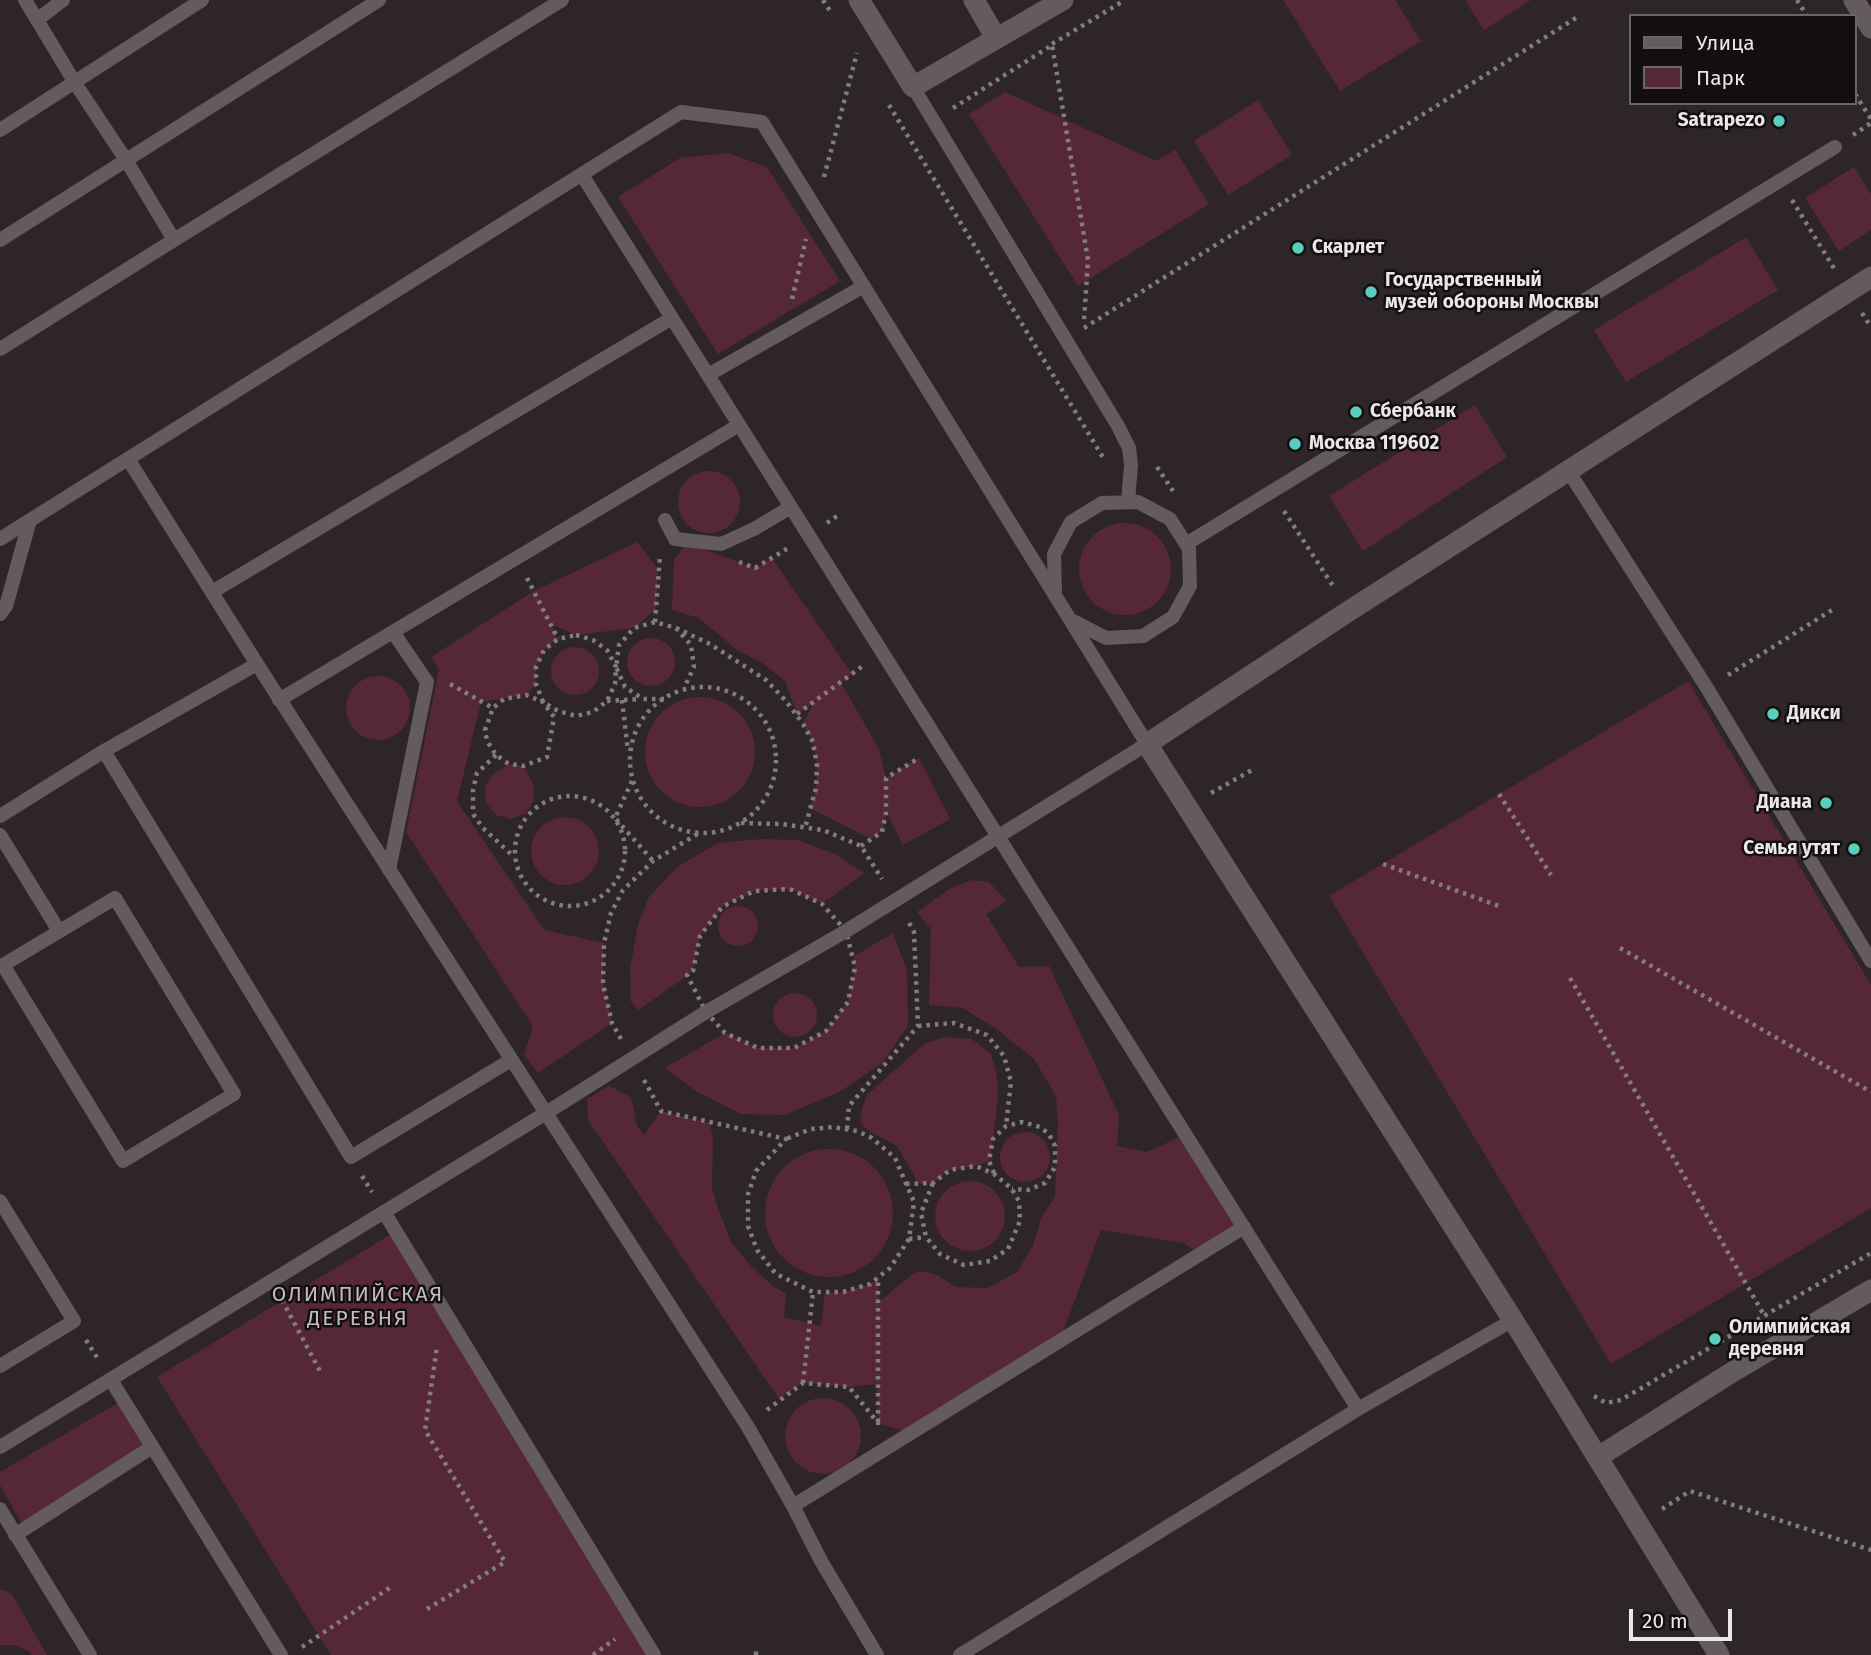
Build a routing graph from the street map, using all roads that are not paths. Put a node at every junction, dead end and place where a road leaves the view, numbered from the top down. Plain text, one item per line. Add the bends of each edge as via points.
1 (25, 0) edge
2 (63, 0) edge
3 (202, 0) edge
4 (379, 0) edge
5 (562, 0) edge
6 (859, 0) edge
7 (974, 0) edge
8 (1063, 0) edge
9 (1854, 0) edge
10 (37, 20) junction
11 (1871, 29) edge
12 (996, 38) junction
13 (75, 83) junction
14 (913, 87) junction
15 (0, 130) edge
16 (1835, 147) dead end
17 (126, 160) junction
18 (582, 175) junction
19 (0, 240) edge
20 (174, 240) junction
21 (1871, 277) edge
22 (864, 286) junction
23 (672, 318) junction
24 (0, 349) edge
25 (708, 375) junction
26 (739, 425) junction
27 (128, 459) junction
28 (1569, 472) junction
29 (1128, 502) junction
30 (791, 507) junction
31 (30, 520) junction
32 (665, 520) dead end
33 (0, 539) edge
34 (1186, 544) junction
35 (212, 592) junction
36 (1055, 592) junction
37 (0, 614) edge
38 (1072, 620) junction
39 (393, 632) junction
40 (257, 664) junction
41 (279, 700) junction
42 (1147, 744) junction
43 (104, 751) junction
44 (0, 816) edge
45 (0, 835) edge
46 (998, 836) junction
47 (389, 870) junction
48 (59, 931) junction
49 (1871, 961) edge
50 (511, 1060) junction
51 (546, 1113) junction
52 (0, 1201) edge
53 (384, 1212) junction
54 (1244, 1227) junction
55 (1871, 1290) edge
56 (1513, 1320) junction
57 (0, 1366) edge
58 (111, 1380) junction
59 (1358, 1409) junction
60 (0, 1447) edge
61 (152, 1447) junction
62 (1598, 1457) junction
63 (793, 1506) junction
64 (0, 1509) edge
65 (15, 1535) junction
66 (90, 1655) edge
67 (281, 1655) edge
68 (654, 1655) edge
69 (877, 1655) edge
70 (960, 1655) edge
71 (1719, 1655) edge

1 - 10 lane
2 - 10 lane
3 - 13 lane
4 - 17 lane
5 - 20 lane
6 - 14 street
7 - 12 street
8 - 12 street
9 - 11 street
10 - 13 lane
12 - 14 street
13 - 15 lane
13 - 17 lane
14 - 29 lane via 1129,448
16 - 34 lane
17 - 19 lane
17 - 20 lane
18 - 22 lane via 681,113 762,122
18 - 23 lane
18 - 27 lane
20 - 24 lane
21 - 28 street
22 - 25 lane
22 - 36 lane
23 - 25 lane
23 - 35 lane
25 - 26 lane
26 - 30 lane
26 - 39 lane
27 - 31 lane
27 - 35 lane
28 - 42 street
28 - 49 lane via 1707,688
29 - 34 lane via 1138,502 1170,519
29 - 36 lane via 1102,503 1071,522 1054,554
30 - 32 lane via 721,544 676,539
30 - 46 lane
31 - 33 lane
31 - 37 lane
34 - 38 lane via 1190,586 1173,617 1143,636 1107,638
35 - 40 lane
36 - 38 lane
38 - 42 lane
39 - 41 lane
39 - 47 lane via 427,682
40 - 41 lane
40 - 43 lane
41 - 47 lane
42 - 46 lane
42 - 56 street
43 - 44 lane
43 - 50 lane via 351,1157
45 - 48 lane
46 - 51 lane
46 - 54 lane
47 - 50 lane
48 - 48 lane via 4,965 123,1161 234,1094 115,898
50 - 51 lane
51 - 53 lane
51 - 63 lane via 748,1427
52 - 57 lane via 74,1321
53 - 58 lane
53 - 68 lane
54 - 59 lane
54 - 63 lane
55 - 62 street
56 - 59 lane
56 - 62 street
58 - 60 lane
58 - 61 lane
59 - 70 lane
61 - 65 lane
61 - 67 lane
62 - 71 street
63 - 69 lane
64 - 65 lane
65 - 66 lane

